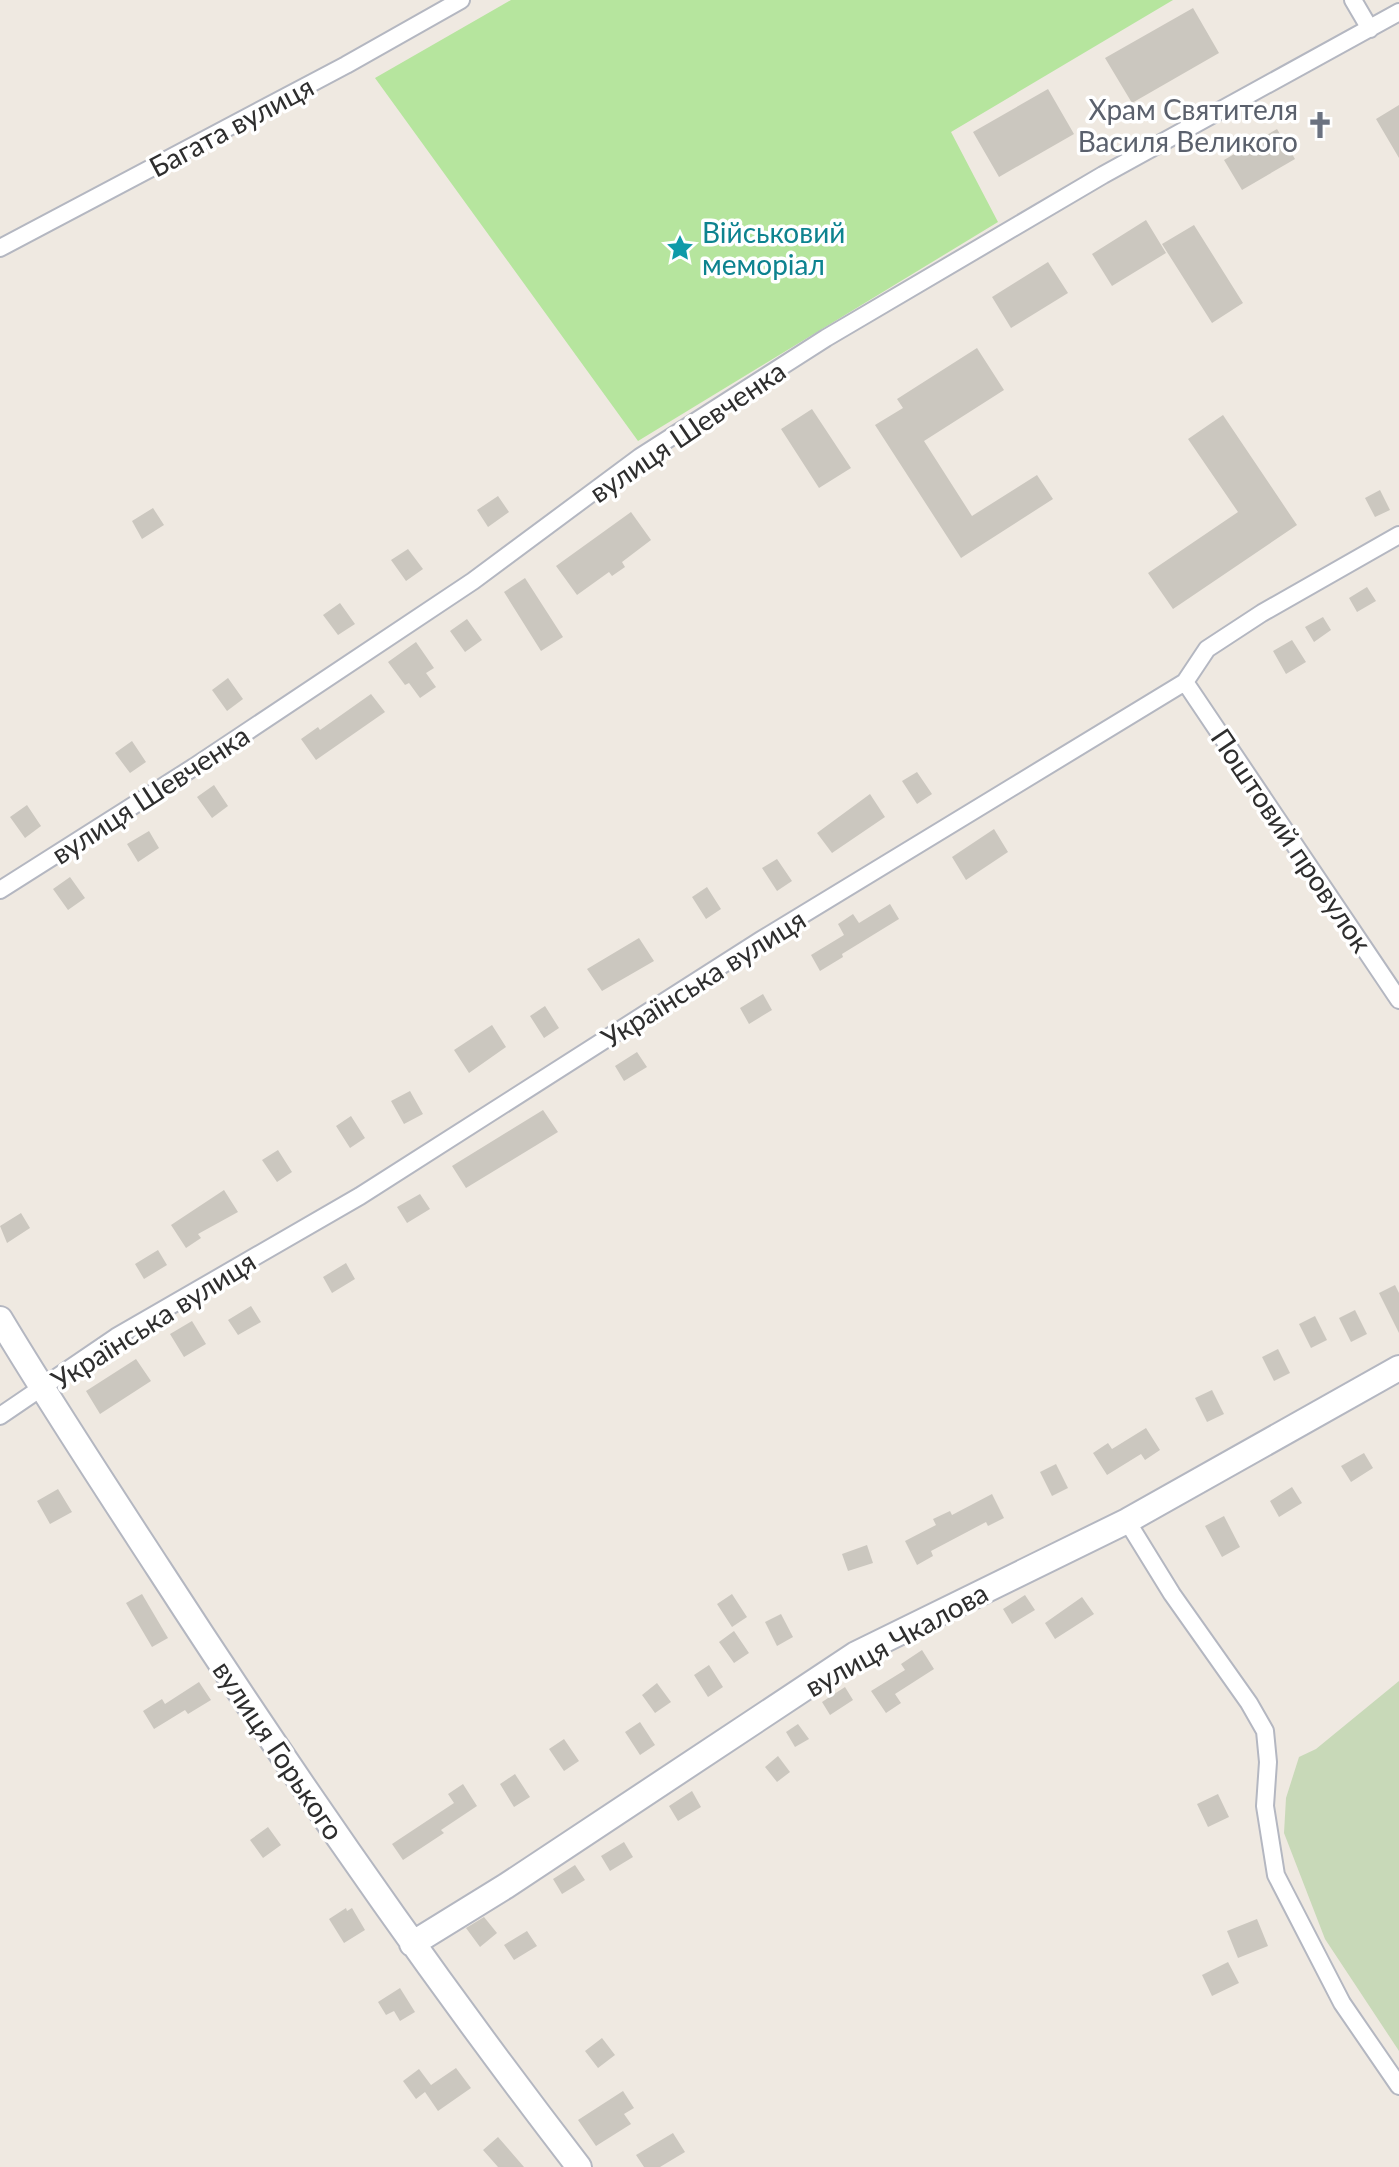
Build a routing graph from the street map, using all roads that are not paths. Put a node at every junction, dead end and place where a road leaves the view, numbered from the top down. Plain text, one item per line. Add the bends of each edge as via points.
1 (461, 0) edge
2 (1353, 0) edge
3 (1399, 12) edge
4 (1370, 29) junction
5 (0, 248) edge
6 (1399, 535) edge
7 (1185, 682) junction
8 (0, 890) edge
9 (1399, 1000) edge
10 (0, 1319) edge
11 (1399, 1368) edge
12 (42, 1389) junction
13 (0, 1416) edge
14 (1127, 1521) junction
15 (412, 1944) junction
16 (1399, 2086) edge
17 (579, 2167) edge

1 - 5 street, Багата вулиця
2 - 4 street
3 - 4 street, вулиця Шевченка
4 - 8 street, вулиця Шевченка via 1103,175 826,338 640,457 433,607 194,767
6 - 7 street, Українська вулиця via 1207,649
7 - 9 street, Поштовий провулок
7 - 12 street, Українська вулиця via 761,940 360,1196 116,1337
10 - 12 street, вулиця Горького
11 - 14 street, вулиця Чкалова
12 - 13 street, Українська вулиця
12 - 15 street, вулиця Горького via 225,1671
14 - 15 street, вулиця Чкалова via 856,1654
14 - 16 street via 1265,1731 1265,1806 1276,1875 1342,2003
15 - 17 street, вулиця Горького

